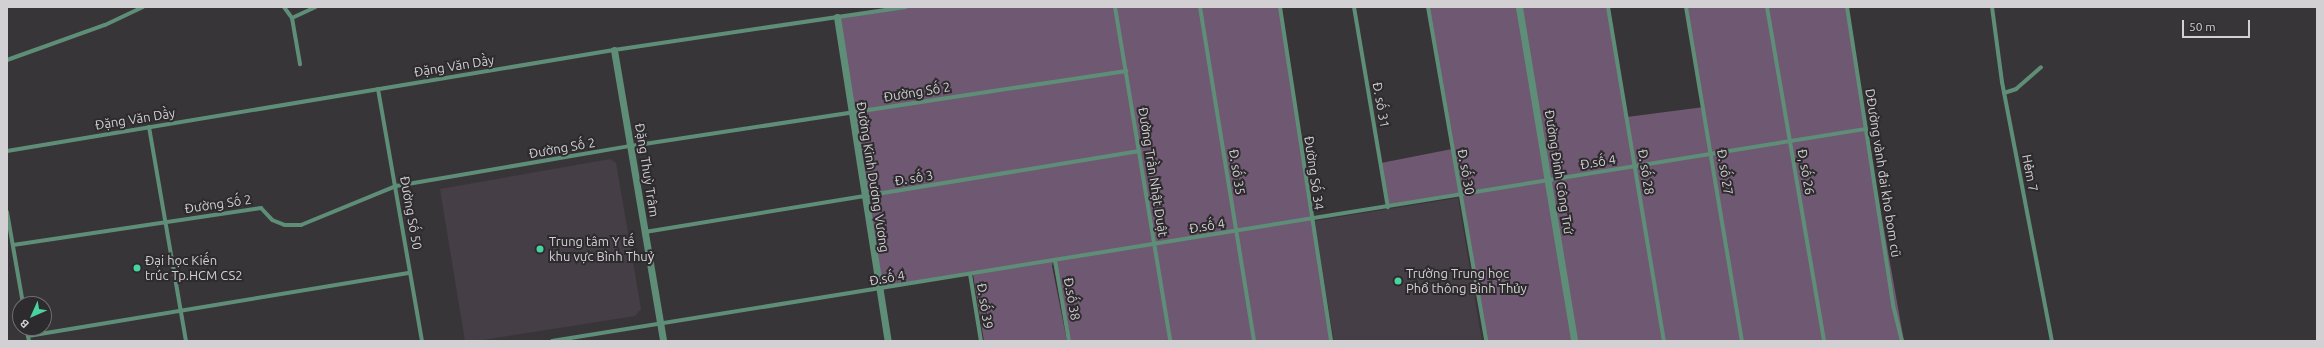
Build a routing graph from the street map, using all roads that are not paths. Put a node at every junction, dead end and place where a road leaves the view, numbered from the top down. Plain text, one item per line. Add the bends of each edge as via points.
1 (143, 7) edge
2 (284, 7) edge
3 (316, 7) edge
4 (906, 7) edge
5 (1115, 7) edge
6 (1200, 7) edge
7 (1280, 7) edge
8 (1354, 7) edge
9 (1428, 7) edge
10 (1519, 7) edge
11 (1608, 7) edge
12 (1686, 7) edge
13 (1767, 7) edge
14 (1847, 7) edge
15 (1993, 8) edge
16 (837, 17) junction
17 (292, 18) junction
18 (614, 50) junction
19 (7, 60) edge
20 (300, 64) dead end
21 (2041, 67) dead end
22 (1126, 71) junction
23 (378, 89) junction
24 (2004, 93) junction
25 (851, 112) junction
26 (149, 127) junction
27 (1866, 129) junction
28 (1790, 141) junction
29 (631, 146) junction
30 (7, 151) edge
31 (1139, 151) junction
32 (1712, 154) junction
33 (1635, 166) junction
34 (1548, 180) junction
35 (396, 186) junction
36 (1460, 194) junction
37 (864, 196) junction
38 (1388, 207) junction
39 (7, 212) edge
40 (1311, 219) junction
41 (166, 221) junction
42 (1236, 231) junction
43 (645, 232) junction
44 (13, 245) junction
45 (1154, 245) junction
46 (1055, 260) junction
47 (410, 273) junction
48 (970, 274) junction
49 (878, 289) junction
50 (22, 296) edge
51 (1893, 305) junction
52 (181, 311) junction
53 (660, 324) junction
54 (28, 338) edge
55 (186, 341) edge
56 (422, 341) edge
57 (552, 341) edge
58 (663, 341) edge
59 (888, 341) edge
60 (981, 341) edge
61 (1069, 341) edge
62 (1170, 341) edge
63 (1254, 341) edge
64 (1331, 341) edge
65 (1486, 341) edge
66 (1574, 341) edge
67 (1664, 341) edge
68 (1742, 341) edge
69 (1824, 341) edge
70 (1902, 341) edge
71 (2052, 341) edge

1 - 19 street via 105,25
2 - 17 street
3 - 17 street
4 - 16 street, Đặng Văn Dầy
5 - 22 street, Đường Trần Nhật Duật
6 - 42 street, Đ. số 35
7 - 40 street, Đường Số 34
8 - 38 street, Đ. số 31
9 - 36 street, Đ. số 30
10 - 34 street, Đường Đinh Công Trứ
11 - 33 street, Đ. số 28
12 - 32 street, Đ. số 27
13 - 28 street, Đ, số 26
14 - 27 street, DĐường vành đai kho bom cũ
14 - 51 street
15 - 24 street, Hẻm 7
16 - 18 street, Đặng Văn Dầy
16 - 25 street, Đường Kinh Dương Vương
17 - 20 street
18 - 23 street, Đặng Văn Dầy
18 - 29 street, Đặng Thuỳ Trâm
21 - 24 street via 2016,89
22 - 25 street, Đường Số 2
22 - 31 street, Đường Trần Nhật Duật
23 - 26 street, Đặng Văn Dầy
23 - 35 street, Đường Số 50
24 - 71 street, Hẻm 7
25 - 29 street, Đường Số 2
25 - 37 street, Đường Kinh Dương Vương
26 - 30 street, Đặng Văn Dầy
26 - 41 street
27 - 28 street, Đ.số 4
27 - 51 street, DĐường vành đai kho bom cũ
28 - 32 street, Đ.số 4
28 - 69 street, Đ, số 26
29 - 35 street, Đường Số 2
29 - 43 street, Đặng Thuỳ Trâm
31 - 37 street, Đ. số 3
31 - 45 street, Đường Trần Nhật Duật
32 - 33 street, Đ.số 4
32 - 68 street, Đ. số 27
33 - 34 street, Đ.số 4
33 - 67 street, Đ. số 28
34 - 36 street, Đ.số 4
34 - 66 street, Đường Đinh Công Trứ
35 - 41 street, Đường Số 2 via 301,225 285,225 272,220 261,208
35 - 47 street, Đường Số 50
36 - 38 street, Đ.số 4
36 - 65 street, Đ. số 30
37 - 43 street, Đ. số 3
37 - 49 street, Đường Kinh Dương Vương
38 - 40 street, Đ.số 4
39 - 44 street
40 - 42 street, Đ.số 4
40 - 64 street, Đường Số 34
41 - 44 street, Đường Số 2
41 - 52 street
42 - 45 street, Đ.số 4
42 - 63 street, Đ. số 35
43 - 53 street, Đặng Thuỳ Trâm
44 - 50 street
45 - 46 street, Đ.số 4
45 - 62 street, Đường Trần Nhật Duật
46 - 48 street, Đ.số 4
46 - 61 street, Đ.số 38
47 - 52 street
47 - 56 street, Đường Số 50
48 - 49 street, Đ.số 4
48 - 60 street, Đ. số 39
49 - 53 street, Đ.số 4
49 - 59 street, Đường Kinh Dương Vương
51 - 70 street, DĐường vành đai kho bom cũ
52 - 54 street
52 - 55 street
53 - 57 street, Đ.số 4
53 - 58 street, Đặng Thuỳ Trâm

